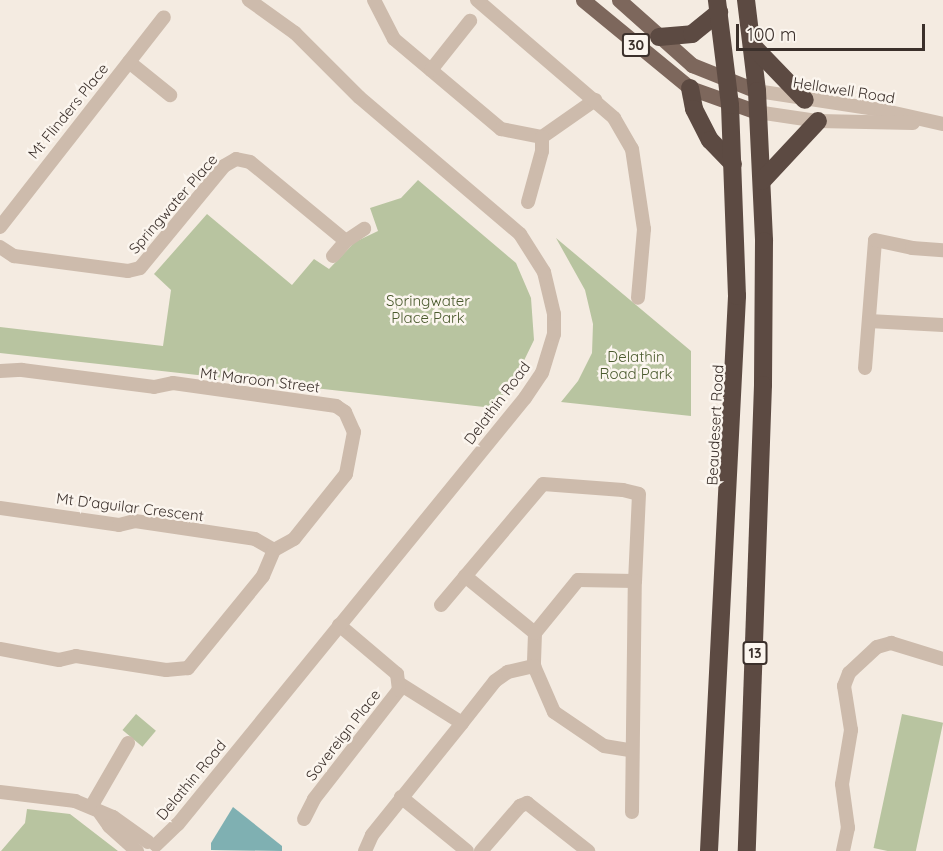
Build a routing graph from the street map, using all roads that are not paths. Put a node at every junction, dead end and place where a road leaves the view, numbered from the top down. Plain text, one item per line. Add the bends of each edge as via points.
1 (250, 0) edge
2 (374, 0) edge
3 (477, 0) edge
4 (583, 0) edge
5 (620, 0) edge
6 (746, 0) edge
7 (718, 6) edge
8 (164, 17) dead end
9 (470, 21) dead end
10 (659, 37) junction
11 (752, 45) junction
12 (129, 62) junction
13 (431, 70) junction
14 (728, 81) junction
15 (690, 88) junction
16 (757, 91) junction
17 (170, 95) dead end
18 (595, 100) junction
19 (805, 100) junction
20 (730, 105) junction
21 (757, 112) junction
22 (818, 121) junction
23 (927, 122) junction
24 (943, 124) edge
25 (542, 137) junction
26 (733, 165) junction
27 (762, 181) junction
28 (528, 202) dead end
29 (0, 226) edge
30 (364, 229) dead end
31 (346, 241) junction
32 (0, 247) edge
33 (943, 250) edge
34 (333, 256) dead end
35 (638, 298) dead end
36 (869, 321) junction
37 (943, 325) edge
38 (865, 368) dead end
39 (0, 371) edge
40 (0, 508) edge
41 (274, 550) junction
42 (465, 576) junction
43 (636, 581) junction
44 (441, 605) dead end
45 (339, 626) junction
46 (535, 633) junction
47 (0, 649) edge
48 (943, 659) edge
49 (534, 666) junction
50 (400, 684) junction
51 (462, 723) junction
52 (128, 743) dead end
53 (630, 750) junction
54 (0, 792) edge
55 (401, 797) junction
56 (95, 810) junction
57 (632, 812) dead end
58 (304, 819) dead end
59 (148, 848) edge
60 (365, 851) edge
61 (467, 851) edge
62 (482, 851) edge
63 (589, 851) edge
64 (709, 851) edge
65 (747, 851) edge
66 (843, 851) edge

1 - 45 street, Delathin Road via 295,33 359,97 506,220 544,272 554,314 550,354 525,398
2 - 13 street via 394,39
3 - 18 street
4 - 15 main road, 30
5 - 10 main road, 30
6 - 11 highway, 13
7 - 10 highway via 692,34
7 - 14 highway, Beaudesert Road / 13
8 - 12 street, Mt Flinders Place
9 - 13 street
10 - 14 main road, 30 via 692,65
11 - 16 highway, 13
11 - 19 highway
12 - 17 street
12 - 29 street, Mt Flinders Place
13 - 25 street via 501,129
14 - 16 main road, 30
14 - 20 highway, Beaudesert Road / 13
15 - 20 main road
15 - 26 highway via 694,108 710,140
16 - 19 street, Hellawell Road
16 - 21 highway, 13
18 - 25 street
18 - 35 street via 614,118 632,149 644,229
19 - 23 street, Hellawell Road via 881,110
20 - 21 main road
20 - 26 highway, Beaudesert Road / 13
21 - 22 street, Hellawell Road
21 - 27 highway, 13
22 - 23 street, Hellawell Road via 877,125
22 - 27 highway
23 - 24 street, Hellawell Road
25 - 28 street
26 - 64 highway, Beaudesert Road / 13 via 736,375
27 - 65 highway, 13 via 763,374
30 - 31 street
31 - 32 street, Springwater Place via 250,162 236,159 224,166 140,268 128,271 14,256
31 - 34 street
33 - 36 street via 875,240
36 - 37 street
36 - 38 street
39 - 41 street, Mt Maroon Street via 22,370 154,387 173,383 336,406 345,412 354,432 346,474 294,539
40 - 41 street, Mt D'aguilar Crescent via 255,538
41 - 47 street via 263,576 188,668 166,670 76,656 59,660
42 - 43 street via 535,490 552,484 639,494
42 - 44 street
42 - 46 street
43 - 46 street via 578,580
43 - 53 street
45 - 50 street, Sovereign Place via 397,674
45 - 59 street, Delathin Road
46 - 49 street
48 - 66 street via 891,643 878,647 849,673 844,686 851,730 842,784 848,828
49 - 51 street via 508,672 495,681
49 - 53 street via 554,712 604,746
50 - 51 street
50 - 58 street, Sovereign Place via 395,696 314,799
51 - 55 street
52 - 56 street
53 - 57 street
54 - 56 street via 75,801
55 - 60 street via 372,835
55 - 61 street
56 - 59 street via 128,826
62 - 63 street via 520,806 527,803

